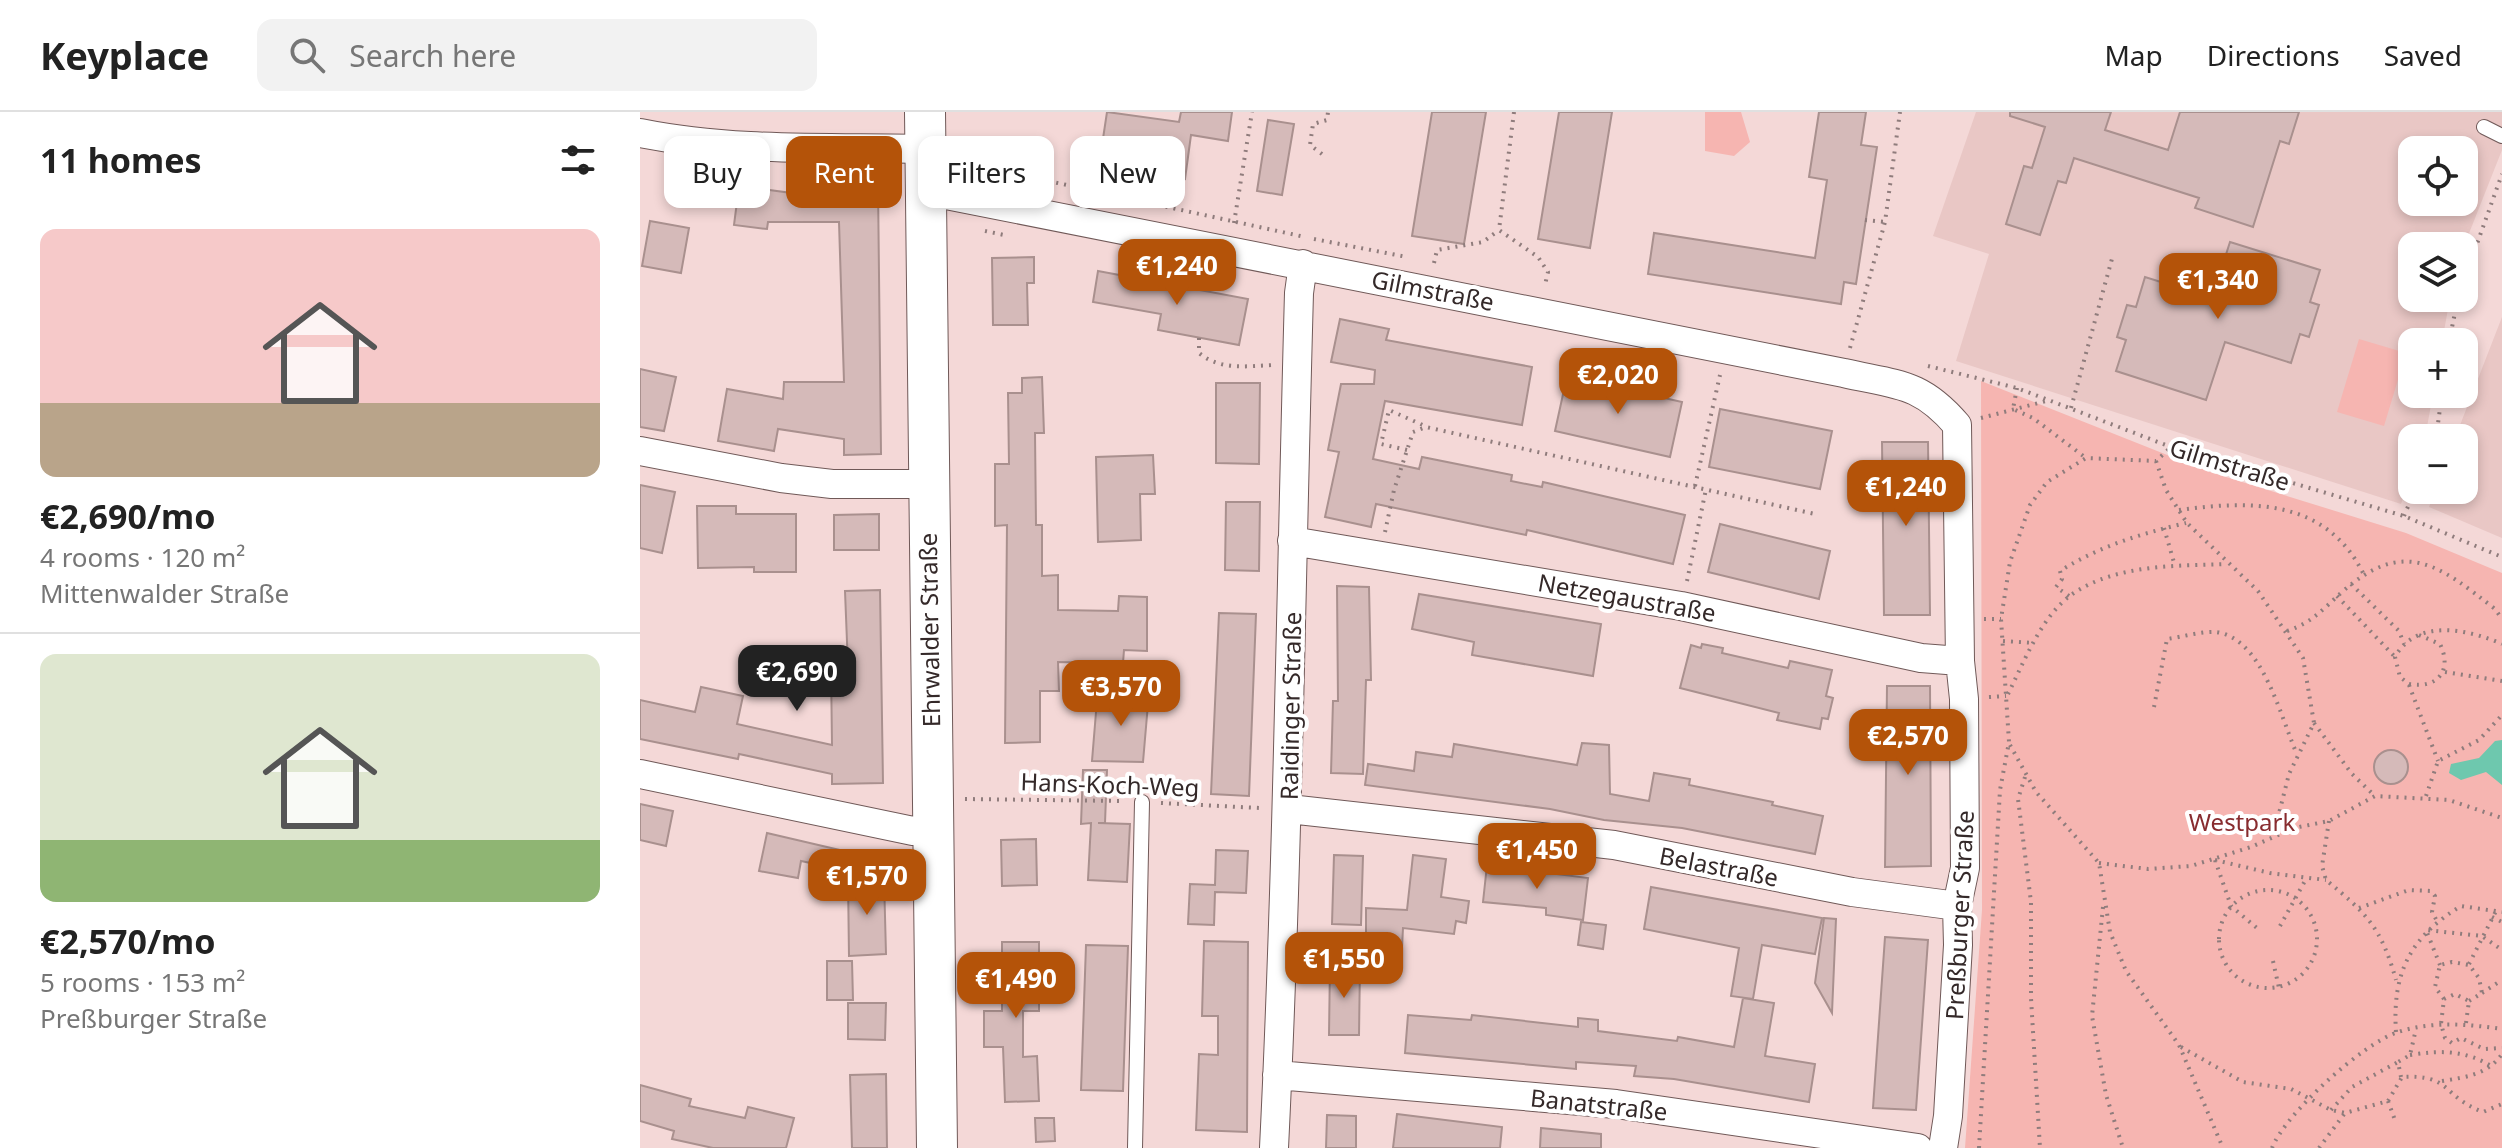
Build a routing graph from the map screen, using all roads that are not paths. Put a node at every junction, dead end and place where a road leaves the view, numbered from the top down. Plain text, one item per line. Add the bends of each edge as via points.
1 (2484, 127) dead end
2 (925, 130) edge
3 (640, 133) edge
4 (2502, 136) edge
5 (926, 208) edge
6 (1014, 208) edge
7 (1303, 264) junction
8 (1957, 425) joint
9 (640, 451) edge
10 (927, 484) junction
11 (1292, 541) junction
12 (1960, 661) junction
13 (640, 774) edge
14 (1142, 802) road end
15 (1289, 809) junction
16 (932, 814) junction
17 (1957, 906) junction
18 (1277, 1075) junction
19 (937, 1148) edge
20 (1135, 1148) edge
21 (1274, 1148) edge
22 (1918, 1148) edge
23 (1943, 1148) edge

1 - 4 lane
2 - 3 street via 807,150
5 - 10 street, Ehrwalder Straße
6 - 7 street, Gilmstraße
7 - 8 street, Gilmstraße via 1918,390
7 - 11 street, Raidinger Straße
8 - 12 street, Preßburger Straße
9 - 10 street via 832,484
10 - 16 street, Ehrwalder Straße
11 - 12 street, Netzegaustraße via 1681,606 1921,658
11 - 15 street, Raidinger Straße
12 - 17 street, Preßburger Straße via 1965,868
13 - 16 street via 913,831
14 - 20 lane
15 - 17 street, Belastraße via 1614,845 1852,892
15 - 18 street, Raidinger Straße
16 - 19 street, Ehrwalder Straße
17 - 23 street, Preßburger Straße
18 - 21 street, Raidinger Straße
18 - 22 street, Banatstraße via 1616,1104

